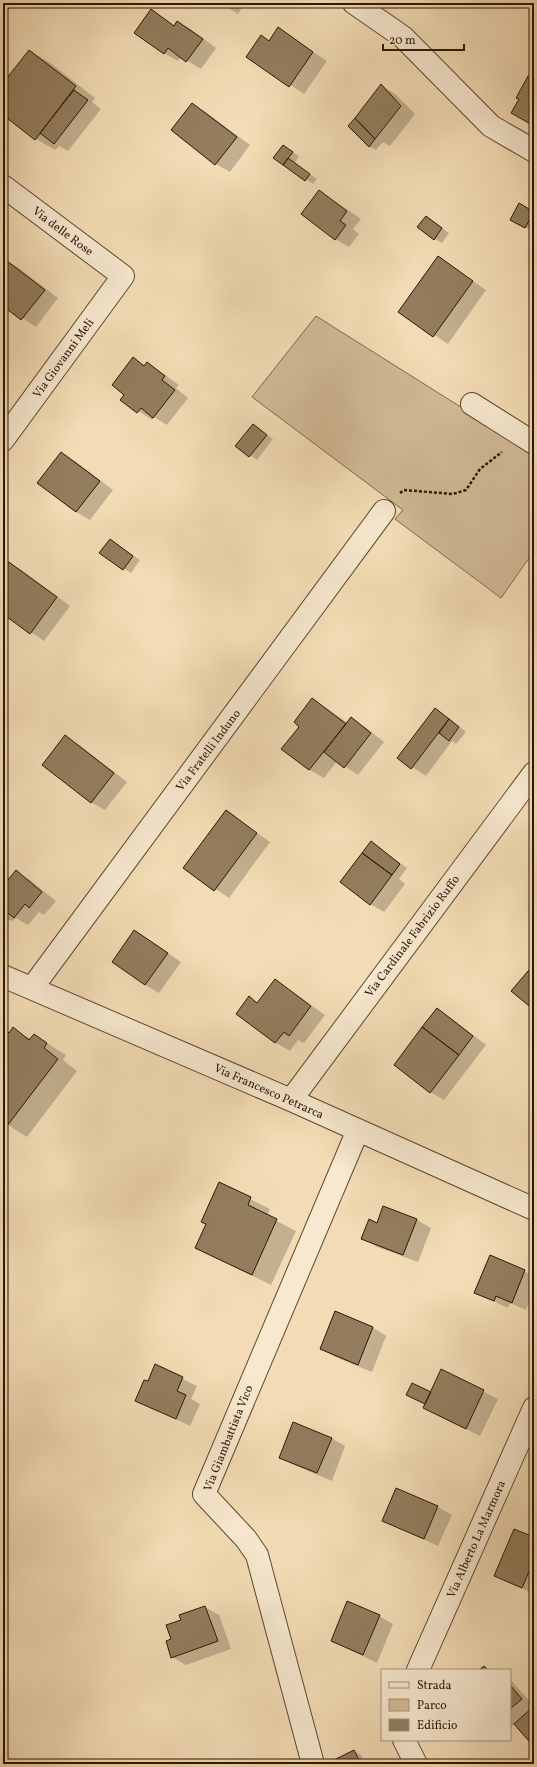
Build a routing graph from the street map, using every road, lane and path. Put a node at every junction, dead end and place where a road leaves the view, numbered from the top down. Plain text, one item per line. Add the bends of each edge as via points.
1 (354, 3) edge
2 (534, 152) edge
3 (3, 186) edge
4 (123, 276) joint
5 (472, 404) dead end
6 (3, 440) edge
7 (529, 440) edge
8 (384, 511) joint
9 (534, 773) edge
10 (3, 976) edge
11 (32, 988) junction
12 (291, 1100) junction
13 (358, 1130) junction
14 (534, 1209) edge
15 (534, 1408) edge
16 (418, 1669) edge
17 (404, 1741) edge
18 (313, 1764) edge
19 (416, 1764) edge

1 - 2 street via 402,37 492,126
3 - 4 street, Via delle Rose
4 - 6 street, Via Giovanni Meli
5 - 7 street
7 - 8 path via 480,468 466,490 452,494 404,490 390,500
8 - 11 street, Via Fratelli Induno
9 - 12 street, Via Cardinale Fabrizio Ruffo
10 - 11 street, Via Francesco Petrarca
11 - 12 street, Via Francesco Petrarca
12 - 13 street, Via Francesco Petrarca
13 - 14 street, Via Francesco Petrarca
13 - 18 street, Via Giambattista Vico via 204,1494 246,1539 257,1555
15 - 16 street, Via Alberto La Marmora
17 - 19 street

